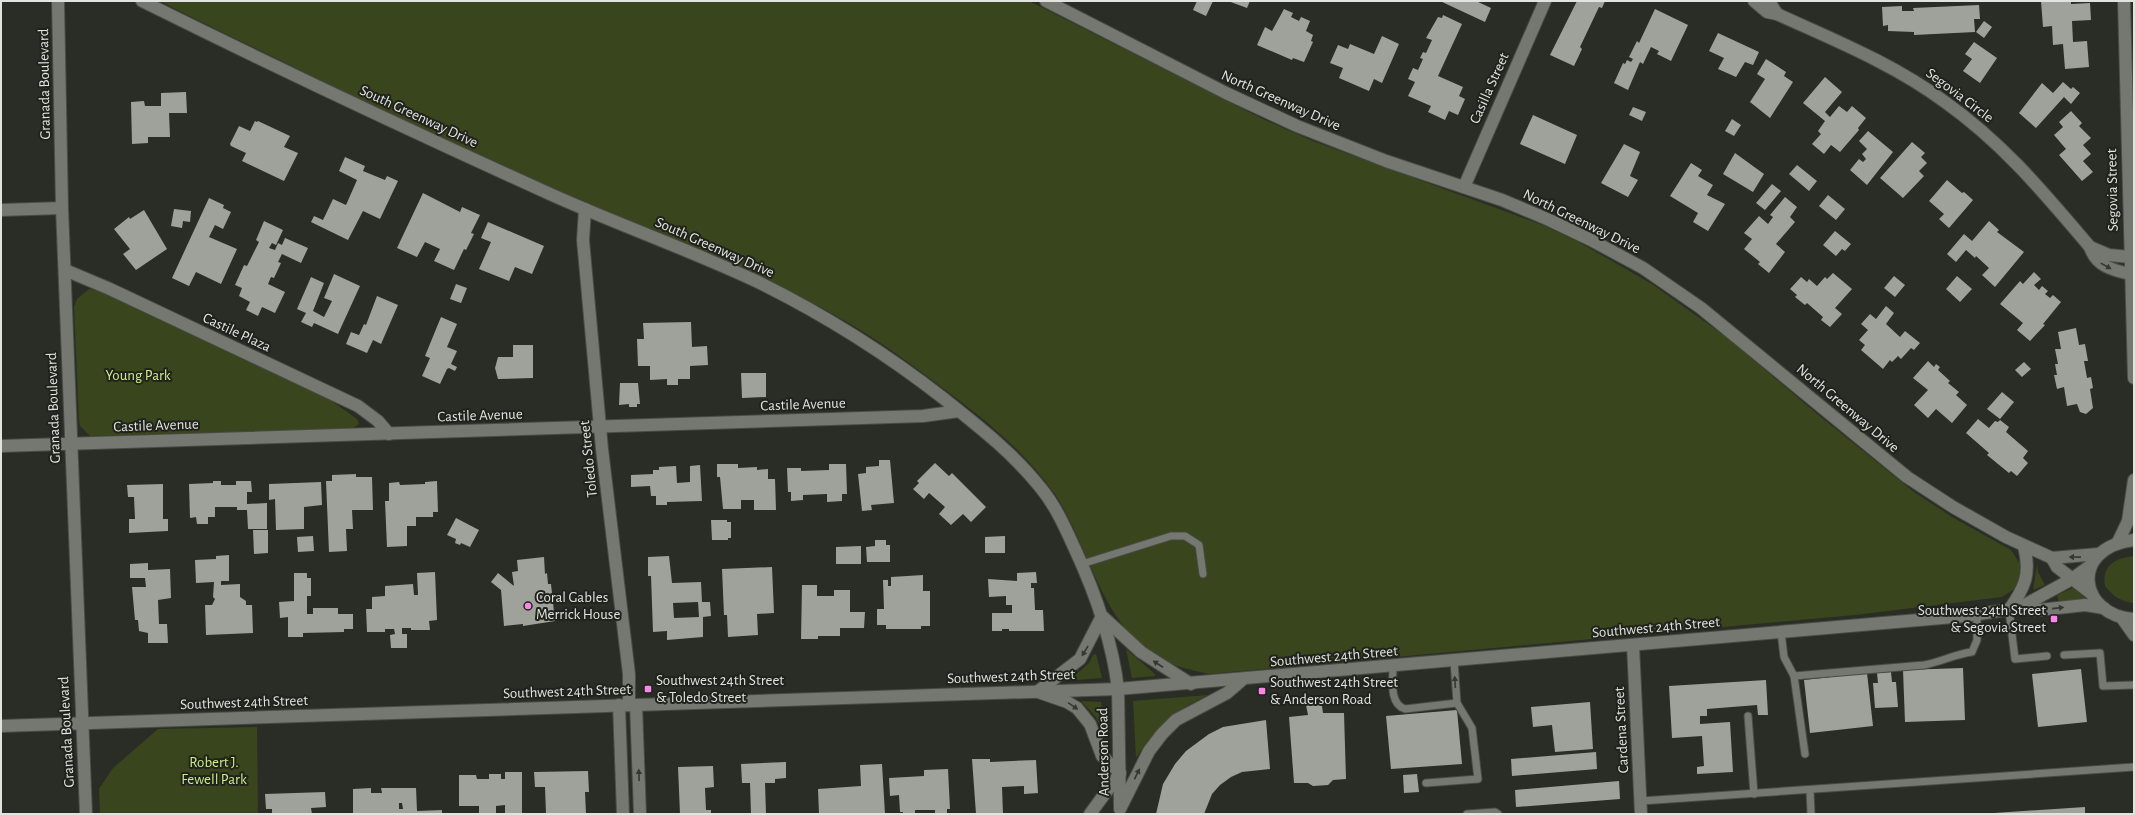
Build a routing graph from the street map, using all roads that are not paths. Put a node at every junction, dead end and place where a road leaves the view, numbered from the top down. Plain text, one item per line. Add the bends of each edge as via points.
1 (58, 1) edge
2 (142, 1) edge
3 (1046, 1) edge
4 (1545, 1) edge
5 (1754, 1) edge
6 (1769, 1) edge
7 (2124, 1) edge
8 (1777, 14) junction
9 (2131, 148) edge
10 (1464, 187) junction
11 (62, 208) junction
12 (585, 209) junction
13 (1, 210) edge
14 (2090, 247) junction
15 (2130, 257) junction
16 (65, 270) junction
17 (2130, 274) junction
18 (2133, 348) edge
19 (2134, 378) edge
20 (959, 411) junction
21 (600, 427) junction
22 (389, 434) junction
23 (71, 444) junction
24 (1, 446) edge
25 (2134, 480) edge
26 (2134, 540) edge
27 (2118, 542) junction
28 (2024, 546) junction
29 (2098, 554) junction
30 (2052, 558) junction
31 (1082, 564) junction
32 (2091, 566) junction
33 (1203, 574) dead end
34 (2072, 579) junction
35 (2092, 594) junction
36 (2104, 608) junction
37 (2014, 609) junction
38 (1977, 615) junction
39 (1102, 616) junction
40 (2128, 618) edge
41 (1781, 632) junction
42 (2134, 635) edge
43 (1634, 645) junction
44 (2064, 655) dead end
45 (2047, 656) dead end
46 (1454, 661) junction
47 (1392, 667) junction
48 (1794, 676) junction
49 (1242, 680) junction
50 (1191, 684) junction
51 (2134, 685) edge
52 (1118, 689) junction
53 (1037, 692) junction
54 (1457, 703) junction
55 (628, 705) junction
56 (1748, 716) dead end
57 (81, 723) junction
58 (1, 726) edge
59 (1805, 754) dead end
60 (2134, 767) edge
61 (1120, 773) junction
62 (1426, 783) dead end
63 (1810, 790) junction
64 (1754, 794) junction
65 (1641, 810) edge
66 (1120, 812) edge
67 (86, 814) edge
68 (623, 814) edge
69 (640, 814) edge
70 (1090, 814) edge
71 (1467, 814) edge
72 (1498, 814) edge
73 (1631, 814) edge
74 (1811, 814) edge

1 - 11 street, Granada Boulevard
2 - 12 street, South Greenway Drive via 292,74
3 - 10 street, North Greenway Drive via 1268,113 1357,150
4 - 10 street, Casilla Street
5 - 8 street, Segovia Circle via 1767,12
6 - 8 street
7 - 9 street, Segovia Street
8 - 14 street, Segovia Circle via 1877,60 1946,102 1995,142 2024,170
9 - 15 street, Segovia Street
10 - 28 street, North Greenway Drive via 1567,228 1662,281 1725,326 1907,477 1959,510
11 - 13 street
11 - 16 street, Granada Boulevard
12 - 20 street, South Greenway Drive via 715,262 798,303 846,329 891,358
12 - 21 street, Toledo Street via 583,240
14 - 15 street, Segovia Circle via 2109,255
14 -> 17 street, Segovia Circle via 2093,257 2100,263
15 - 17 street, Segovia Street
16 - 22 street, Castile Plaza via 358,406 378,421
16 - 23 street, Granada Boulevard
17 - 18 street, Segovia Street
18 - 19 street, Segovia Street
20 - 21 street, Castile Avenue via 923,416
20 - 31 street, South Greenway Drive via 1003,447 1039,486 1058,514
21 - 22 street, Castile Avenue
21 - 55 street, Toledo Street via 629,674
22 - 23 street, Castile Avenue
23 - 24 street, Castile Avenue
23 - 57 street, Granada Boulevard
25 - 27 street via 2128,521
26 - 27 street
27 - 29 street
28 - 30 street, North Greenway Drive
28 - 37 street via 2027,560 2026,581
29 -> 30 street, North Greenway Drive
29 - 32 street
30 - 34 street, North Greenway Drive via 2057,567
31 - 33 lane via 1171,536 1186,536 1199,545
31 - 39 street, South Greenway Drive
32 - 34 street, Southwest 24th Street
32 - 35 street via 2088,584
34 - 35 street, North Greenway Drive
34 - 37 street, Southwest 24th Street
35 - 36 street, North Greenway Drive
37 -> 36 street, Southwest 24th Street via 2040,610 2085,605
36 - 40 street
37 - 38 street, Southwest 24th Street
37 - 45 lane via 2015,659
38 - 41 street, Southwest 24th Street
38 - 48 lane via 1977,640 1972,652 1956,654 1942,662 1924,665
50 -> 39 street via 1147,656
39 - 52 street, South Greenway Drive via 1112,649
39 -> 53 street via 1080,659
40 - 42 street
41 - 43 street, Southwest 24th Street
41 - 48 lane via 1784,657
43 - 46 street, Southwest 24th Street
43 - 65 street, Cardena Street
44 - 51 lane via 2100,653 2103,686
46 - 47 street, Southwest 24th Street
54 -> 46 lane
47 - 49 street, Southwest 24th Street
47 - 54 lane via 1395,700 1400,707
48 - 59 lane
49 - 50 street, Southwest 24th Street
66 -> 49 street via 1149,751 1162,734 1176,720 1227,693
50 - 52 street, Southwest 24th Street
52 - 53 street, Southwest 24th Street
52 - 61 street, Anderson Road
53 - 55 street, Southwest 24th Street
53 -> 61 street via 1077,708 1090,724 1102,756
54 - 62 lane via 1472,728 1478,779
55 - 57 street, Southwest 24th Street
55 - 68 street, Toledo Street
69 -> 55 street, Toledo Street
56 - 64 lane
57 - 58 street, Southwest 24th Street
57 - 67 street, Granada Boulevard
60 - 63 lane
61 - 66 street, Anderson Road
61 - 70 street
63 - 64 lane
63 - 74 lane
64 - 65 lane
65 - 73 lane
71 - 72 lane

